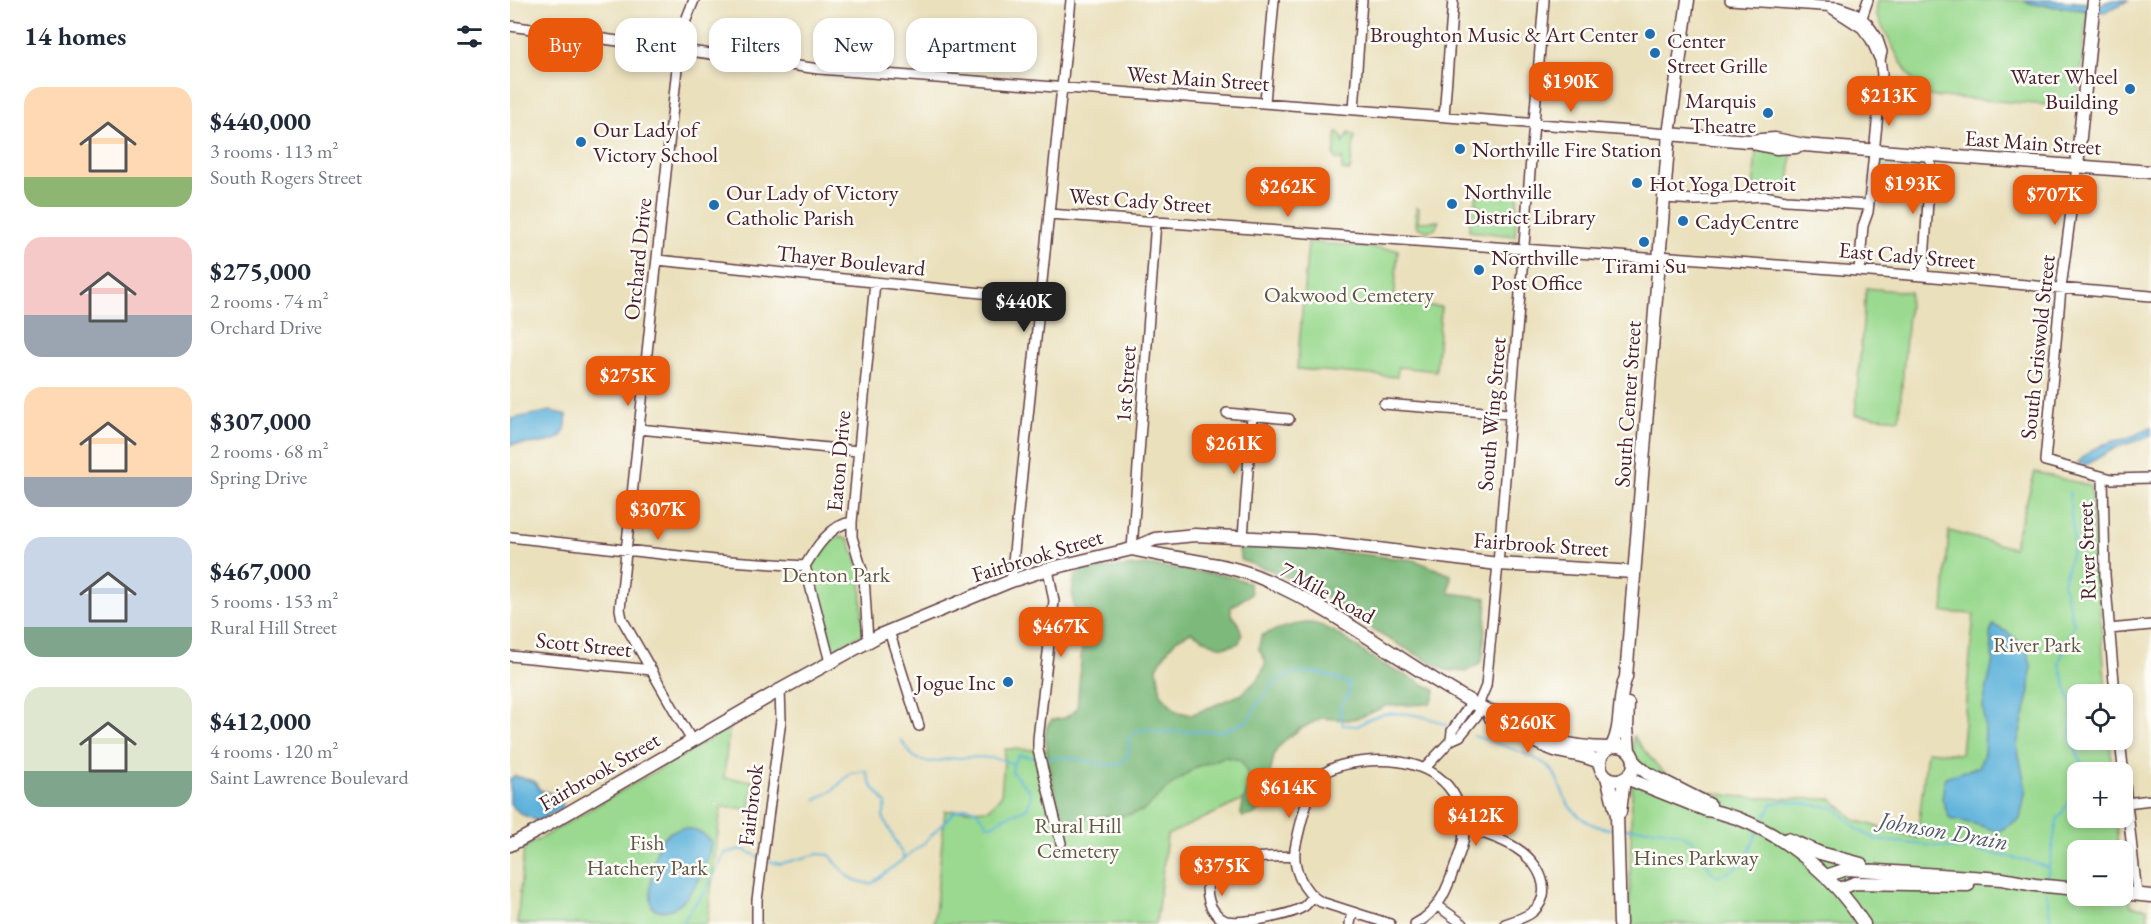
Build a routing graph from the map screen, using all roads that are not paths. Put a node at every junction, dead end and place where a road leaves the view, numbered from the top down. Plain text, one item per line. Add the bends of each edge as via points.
1 (694, 0) edge
2 (1071, 0) edge
3 (1274, 0) edge
4 (1362, 0) edge
5 (1453, 0) edge
6 (1544, 0) edge
7 (1688, 0) edge
8 (1730, 0) edge
9 (1868, 0) edge
10 (2094, 0) edge
11 (687, 18) edge
12 (1861, 22) junction
13 (510, 26) edge
14 (615, 40) edge
15 (697, 51) edge
16 (677, 72) edge
17 (1062, 87) junction
18 (1264, 102) junction
19 (1354, 109) junction
20 (1444, 116) junction
21 (1534, 124) junction
22 (1669, 134) junction
23 (1872, 151) junction
24 (1931, 156) junction
25 (2077, 166) junction
26 (2151, 172) edge
27 (1664, 198) junction
28 (1868, 206) junction
29 (1049, 214) junction
30 (1156, 221) junction
31 (1524, 249) junction
32 (1659, 258) junction
33 (657, 260) junction
34 (1859, 271) junction
35 (1923, 276) junction
36 (875, 282) junction
37 (2061, 288) junction
38 (2151, 296) edge
39 (1041, 299) junction
40 (1384, 404) dead end
41 (1227, 413) dead end
42 (1510, 414) junction
43 (1252, 416) junction
44 (1289, 418) dead end
45 (639, 429) junction
46 (858, 451) junction
47 (2103, 477) junction
48 (2151, 478) edge
49 (852, 522) junction
50 (510, 537) edge
51 (1243, 537) junction
52 (1132, 549) junction
53 (626, 551) junction
54 (1498, 564) junction
55 (805, 566) junction
56 (1048, 569) junction
57 (1634, 572) junction
58 (1011, 581) junction
59 (2151, 625) edge
60 (2109, 629) junction
61 (889, 631) junction
62 (868, 642) junction
63 (511, 656) edge
64 (830, 662) junction
65 (652, 670) junction
66 (1626, 677) junction
67 (2114, 684) edge
68 (780, 690) junction
69 (1480, 707) junction
70 (919, 726) dead end
71 (692, 741) junction
72 (1610, 747) junction
73 (1629, 750) junction
74 (1600, 763) junction
75 (1635, 763) junction
76 (1425, 768) junction
77 (1607, 777) junction
78 (1625, 778) junction
79 (1645, 784) junction
80 (2151, 800) edge
81 (2133, 802) edge
82 (1715, 810) junction
83 (1618, 819) junction
84 (1464, 828) junction
85 (2129, 828) edge
86 (1766, 832) junction
87 (1061, 843) dead end
88 (510, 845) edge
89 (1294, 856) junction
90 (1921, 874) junction
91 (1826, 876) junction
92 (2011, 882) junction
93 (2067, 888) edge
94 (1839, 889) junction
95 (2133, 894) edge
96 (2136, 894) junction
97 (2151, 896) edge
98 (1312, 897) junction
99 (1438, 906) junction
100 (1352, 912) junction
101 (757, 924) edge
102 (1350, 924) edge
103 (1390, 924) edge
104 (1414, 924) edge
105 (1463, 924) edge
106 (1505, 924) edge
107 (1620, 924) edge
108 (1864, 924) edge

1 - 11 street, Orchard Drive
2 - 17 street
3 - 18 street
4 - 19 street
5 - 20 street
6 - 21 street, South Wing Street
7 - 22 street, South Center Street
8 - 12 street via 1838,7
9 - 12 street
10 - 25 street
12 - 23 street via 1877,37 1882,52
13 - 14 street, West Main Street
15 - 17 street, West Main Street via 819,69
16 - 33 street, Orchard Drive
17 - 18 street, West Main Street
17 - 29 street
18 - 19 street, West Main Street
19 - 20 street, West Main Street
20 - 21 street, West Main Street
21 - 22 street, West Main Street
21 - 31 street, South Wing Street
22 - 23 street, East Main Street via 1747,141 1776,148 1804,145
22 - 27 street, South Center Street
23 - 24 street, East Main Street
23 - 28 street
24 - 25 street, East Main Street
24 - 35 street
25 - 26 street, East Main Street
25 - 37 street, South Griswold Street
27 - 28 street via 1764,196
27 - 32 street, South Center Street
28 - 34 street
29 - 30 street, West Cady Street
29 - 39 street
30 - 31 street, West Cady Street
30 - 52 street, 1st Street
31 - 32 street, West Cady Street
31 - 42 street, South Wing Street
32 - 34 street, East Cady Street
32 - 57 street, South Center Street
33 - 36 street, Thayer Boulevard
33 - 45 street, Orchard Drive
34 - 35 street, East Cady Street
35 - 37 street, East Cady Street
36 - 39 street, Thayer Boulevard
36 - 46 street, Eaton Drive
37 - 38 street, East Cady Street
37 - 47 street, South Griswold Street via 2045,461
39 - 58 street
40 - 42 street
41 - 43 street
42 - 54 street, South Wing Street
43 - 44 street
43 - 51 street
45 - 46 street
45 - 53 street, Orchard Drive
46 - 49 street, Eaton Drive
47 - 48 street
47 - 60 street, River Street
49 - 55 street via 839,525
49 - 62 street, Eaton Drive via 852,537 864,577
50 - 53 street
51 - 52 street, Fairbrook Street via 1173,536 1150,540
51 - 54 street, Fairbrook Street via 1313,541
52 - 56 street, Fairbrook Street
52 - 69 street, 7 Mile Road via 1233,568 1268,581
53 - 55 street
53 - 65 street, Orchard Drive via 621,614
54 - 57 street, Fairbrook Street
54 - 69 street, South Wing Street via 1486,686
55 - 64 street
56 - 58 street, Fairbrook Street
56 - 87 street via 1054,601 1038,750
57 - 66 street, South Center Street
58 - 61 street, Fairbrook Street
59 - 60 street
60 - 67 street, River Street
61 - 62 street, Fairbrook Street
61 - 70 street
62 - 64 street, Fairbrook Street
63 - 65 street, Scott Street
64 - 68 street, Fairbrook Street
65 - 71 street, Orchard Drive
66 - 72 street, South Center Street via 1618,728
66 - 73 street, South Center Street
68 - 71 street, Fairbrook Street
68 - 101 street, Fairbrook via 781,720
69 - 72 street, 7 Mile Road via 1557,741
69 - 74 street, 7 Mile Road via 1491,718 1546,747
69 - 76 street, South Wing Street via 1452,731 1451,740
71 - 88 street, Fairbrook Street
72 - 73 street
72 - 74 street via 1602,754
73 - 75 street
74 - 77 street
75 - 78 street
75 - 82 street
76 - 84 street via 1452,790
76 - 89 street via 1376,760 1345,763 1328,770 1312,789
77 - 78 street
77 - 83 street
78 - 79 street
78 - 83 street
79 - 82 street via 1706,810
79 - 83 street via 1633,789
80 - 81 street
82 - 86 street
83 - 107 street
84 - 99 street via 1454,870
84 - 106 street via 1517,848 1543,880 1544,893 1537,908
85 - 96 street
86 - 90 street via 1838,859
86 - 91 street
89 - 98 street via 1303,885
89 - 98 street via 1236,861 1219,867 1208,883 1210,904 1225,921 1237,922 1293,912
90 - 91 street via 1847,869
90 - 92 street
91 - 94 street
92 - 93 street
92 - 94 street via 1855,883
94 - 108 street
95 - 96 street
96 - 97 street
98 - 100 street
99 - 104 street
99 - 105 street
100 - 102 street
100 - 103 street

